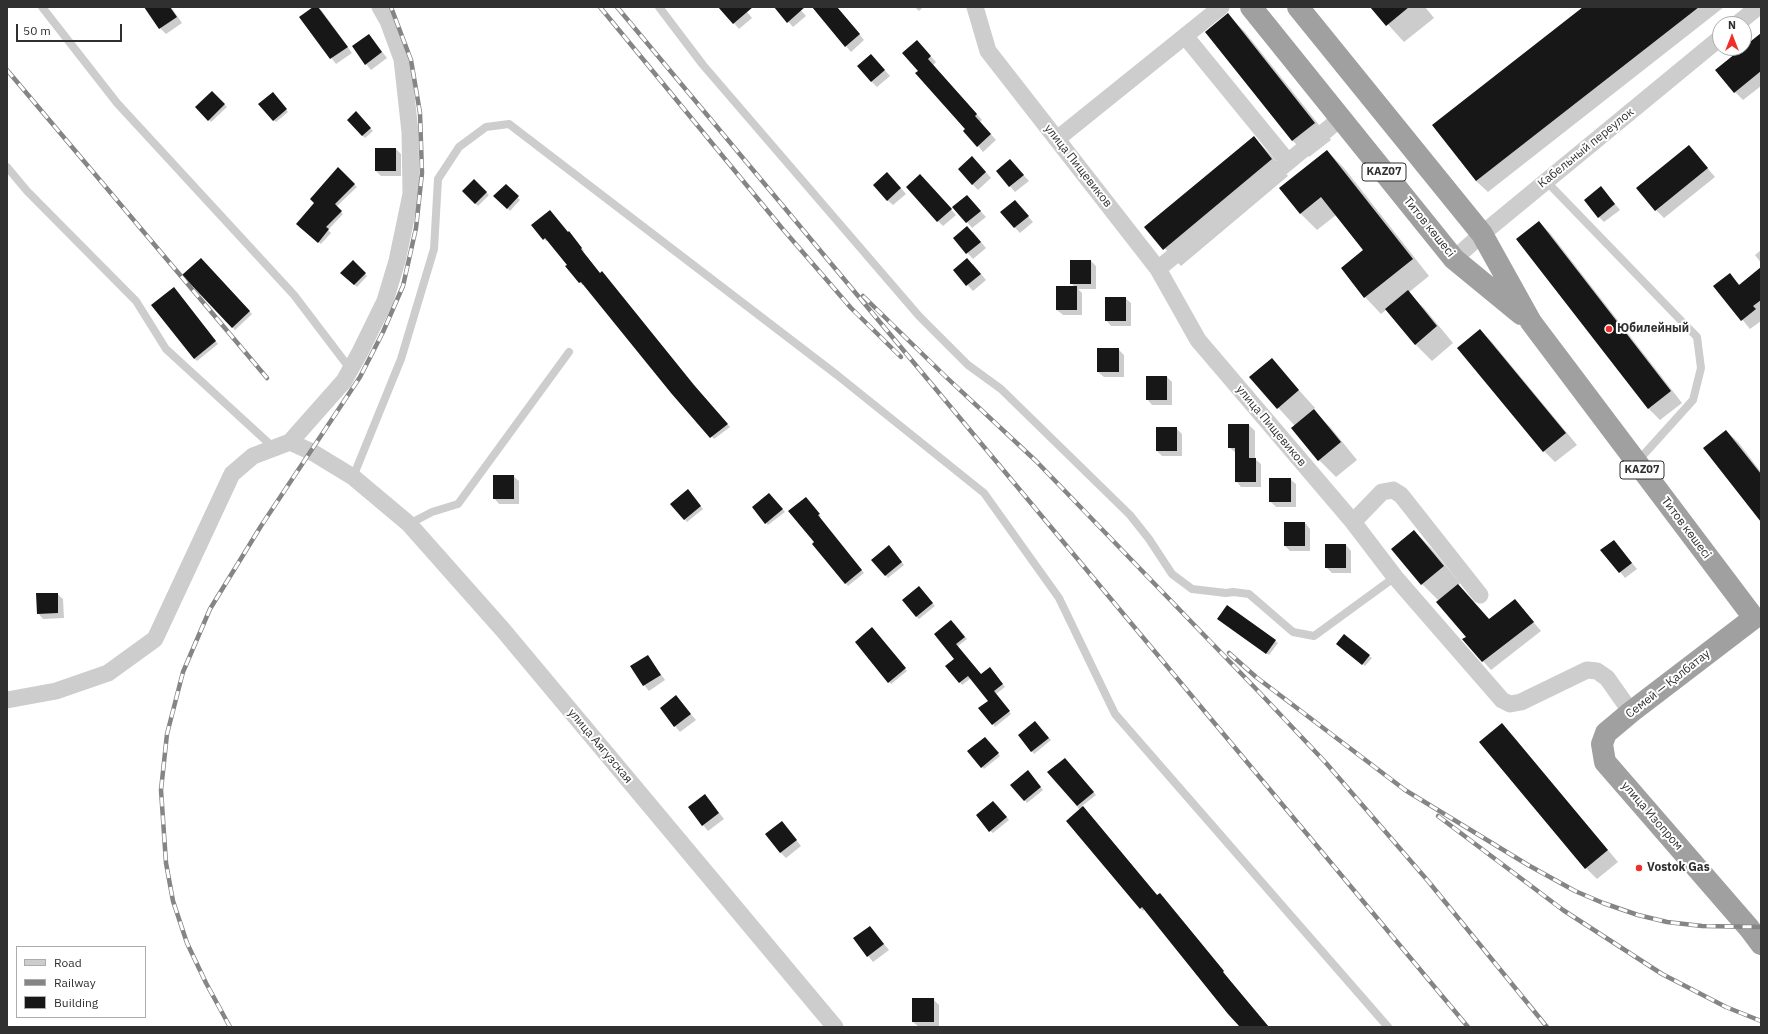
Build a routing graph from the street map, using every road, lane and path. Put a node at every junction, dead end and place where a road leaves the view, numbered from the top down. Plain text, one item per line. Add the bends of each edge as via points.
1 (42, 7) edge
2 (380, 7) edge
3 (659, 7) edge
4 (974, 7) edge
5 (1221, 7) edge
6 (1251, 7) edge
7 (1298, 7) edge
8 (1758, 7) edge
9 (1747, 16) edge
10 (1185, 36) junction
11 (1712, 45) edge
12 (1341, 118) junction
13 (1057, 139) junction
14 (1288, 162) junction
15 (7, 167) edge
16 (1546, 181) junction
17 (1482, 234) junction
18 (1454, 259) junction
19 (1158, 269) junction
20 (1531, 322) junction
21 (569, 352) dead end
22 (351, 370) junction
23 (290, 442) junction
24 (274, 448) junction
25 (1637, 463) junction
26 (353, 476) junction
27 (1353, 522) junction
28 (409, 524) junction
29 (1395, 577) junction
30 (1480, 595) dead end
31 (1754, 618) joint
32 (7, 700) edge
33 (1631, 712) junction
34 (1605, 762) joint
35 (1761, 944) edge
36 (835, 1027) edge
37 (1388, 1027) edge

1 - 22 lane via 117,103 294,295
2 - 22 street via 402,59 410,132 411,194 385,301
3 - 29 lane via 703,65 920,316 968,365 1001,388 1130,515 1172,574 1192,589 1249,594 1293,632 1314,636
4 - 13 street, улица Пищевиков via 988,51
5 - 10 street
6 - 12 highway, Титов көшесі / KAZ07
7 - 17 highway, Титов көшесі / KAZ07
8 - 9 street
10 - 13 street
10 - 14 street
11 - 16 street, Кабельный переулок
12 - 14 street
12 - 18 highway, Титов көшесі / KAZ07
13 - 19 street, улица Пищевиков
14 - 19 street
15 - 24 lane via 26,191 136,301 166,348
16 - 17 street, Кабельный переулок
16 - 25 lane via 1697,336 1701,368 1693,400
17 - 18 street, Кабельный переулок
17 - 20 highway, Титов көшесі / KAZ07
18 - 20 highway, Титов көшесі / KAZ07
19 - 27 street, улица Пищевиков via 1198,340
20 - 25 highway, Титов көшесі / KAZ07
21 - 28 lane via 458,504 432,512
22 - 23 street via 344,382
23 - 24 street
23 - 26 street, улица Аягузская
24 - 32 street via 253,456 232,474 155,639 108,673 56,691
25 - 31 highway, Титов көшесі / KAZ07
26 - 28 street, улица Аягузская
26 - 37 lane via 402,359 434,249 438,179 459,147 486,127 509,124 837,375 984,492 1059,598 1115,714
27 - 29 street, улица Пищевиков
27 - 30 street via 1382,492 1393,490 1401,495
28 - 36 street, улица Аягузская via 503,630
29 - 33 street, улица Пищевиков via 1502,700 1510,704 1521,702 1587,670 1597,671 1607,678
31 - 33 highway, Семей — Қалбатау / KAZ07
33 - 34 highway, Семей — Қалбатау / KAZ07 via 1606,733 1602,744
34 - 35 highway, улица Изопром / KAZ07

